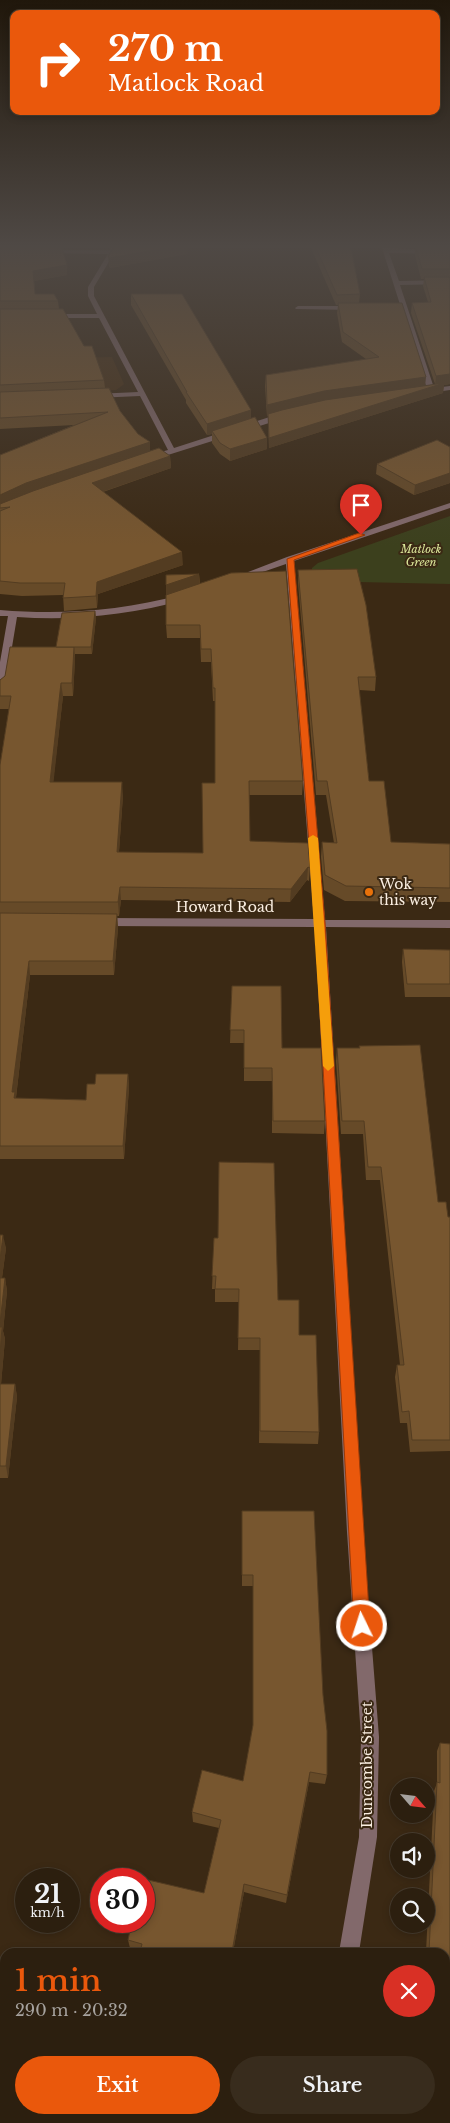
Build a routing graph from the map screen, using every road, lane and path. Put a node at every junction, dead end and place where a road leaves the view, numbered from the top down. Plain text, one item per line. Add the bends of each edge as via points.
1 (118, 347) edge
2 (417, 347) edge
3 (450, 388) edge
4 (431, 390) junction
5 (422, 392) edge
6 (141, 394) junction
7 (85, 396) edge
8 (288, 414) edge
9 (172, 450) junction
10 (144, 459) edge
11 (450, 505) edge
12 (290, 559) junction
13 (229, 581) edge
14 (194, 594) edge
15 (0, 613) edge
16 (13, 614) junction
17 (0, 690) edge
18 (87, 922) edge
19 (320, 922) junction
20 (450, 924) edge
21 (350, 1948) edge

1 - 6 street
2 - 4 street
3 - 4 street
4 - 5 street
6 - 7 street
6 - 9 street
8 - 9 street
9 - 10 street
11 - 12 street
12 - 13 street
12 - 19 street, Duncombe Street
14 - 16 street via 150,608 71,616
15 - 16 street
16 - 17 street
18 - 19 street, Howard Road
19 - 20 street, Howard Road
19 - 21 street, Duncombe Street via 370,1737 368,1837

